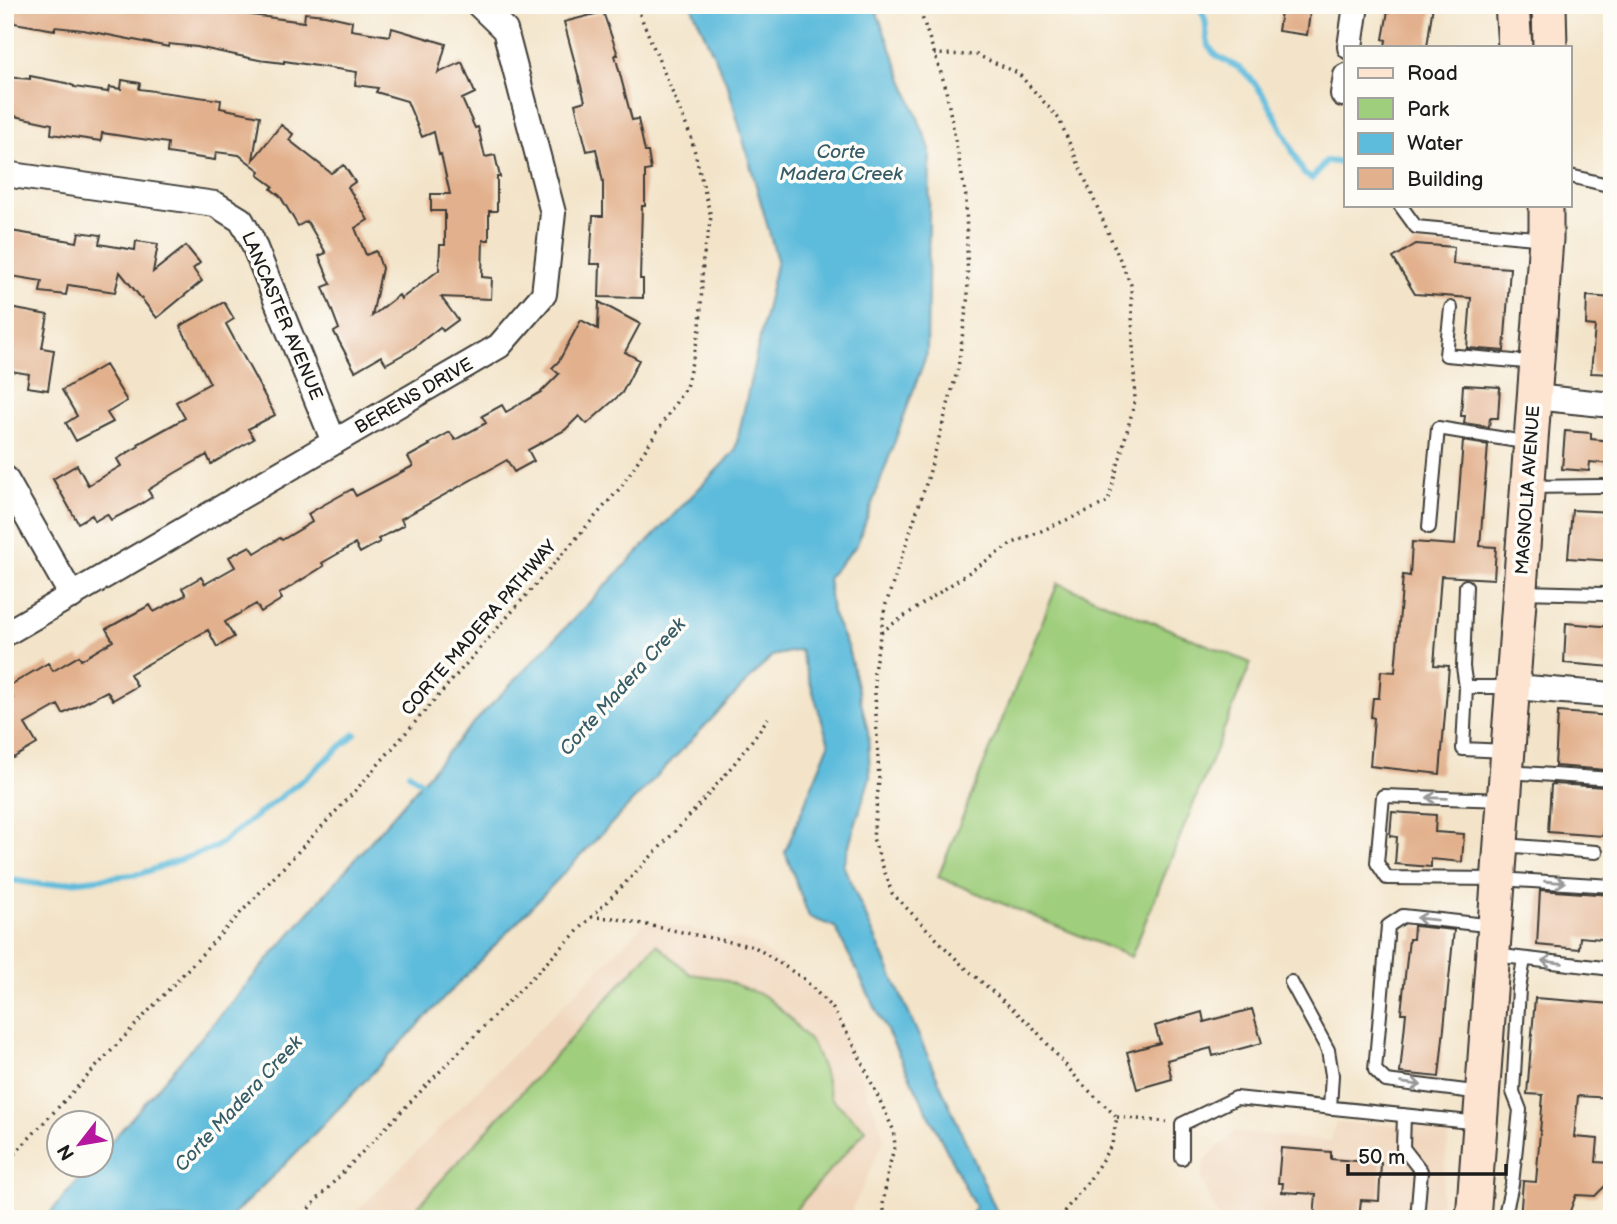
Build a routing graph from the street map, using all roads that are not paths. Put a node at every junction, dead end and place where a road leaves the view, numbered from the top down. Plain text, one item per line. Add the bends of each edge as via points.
1 (479, 5) edge
2 (1356, 5) edge
3 (1549, 5) edge
4 (1512, 7) edge
5 (1350, 46) edge
6 (1515, 46) edge
7 (1527, 46) edge
8 (1550, 46) edge
9 (5, 174) edge
10 (1572, 176) edge
11 (1612, 186) edge
12 (1401, 206) edge
13 (1545, 214) edge
14 (1451, 308) dead end
15 (1536, 363) junction
16 (1534, 397) junction
17 (1612, 405) edge
18 (334, 442) junction
19 (1531, 443) junction
20 (5, 478) edge
21 (1528, 486) junction
22 (1603, 486) dead end
23 (1429, 527) dead end
24 (1466, 586) dead end
25 (1520, 592) junction
26 (1603, 594) dead end
27 (72, 596) junction
28 (5, 634) edge
29 (1466, 687) junction
30 (1514, 687) junction
31 (1612, 695) edge
32 (1507, 775) junction
33 (1612, 779) edge
34 (1501, 845) junction
35 (1596, 852) dead end
36 (1499, 879) junction
37 (1612, 886) edge
38 (1504, 947) junction
39 (1612, 969) edge
40 (1291, 982) dead end
41 (1492, 1091) junction
42 (1330, 1108) junction
43 (1404, 1115) junction
44 (1182, 1158) dead end
45 (1417, 1219) edge
46 (1473, 1219) edge
47 (1504, 1219) edge

1 - 18 street, BERENS DRIVE via 505,30 553,213 544,294 499,346
2 - 5 street
3 - 8 main road
4 - 6 main road
4 - 7 main road
9 - 18 street, LANCASTER AVENUE via 215,204 241,219
10 - 11 lane
12 - 13 lane via 1416,227
13 - 15 main road, MAGNOLIA AVENUE
14 - 15 lane via 1446,355
15 - 16 main road, MAGNOLIA AVENUE
16 - 17 street
16 - 19 main road, MAGNOLIA AVENUE
18 - 27 street, BERENS DRIVE
19 - 21 main road, MAGNOLIA AVENUE
19 - 23 lane via 1438,428
20 - 27 street
21 - 22 lane
21 - 25 main road, MAGNOLIA AVENUE
24 - 29 lane
25 - 26 lane
25 - 30 main road, MAGNOLIA AVENUE
27 - 28 street, BERENS DRIVE
29 - 30 lane
29 - 32 lane via 1463,750
30 - 31 street
30 - 32 main road, MAGNOLIA AVENUE
32 - 33 lane
32 - 34 main road, MAGNOLIA AVENUE
32 -> 36 lane via 1383,796 1377,863 1387,878
34 - 35 lane
34 - 36 main road, MAGNOLIA AVENUE
36 -> 37 lane
36 - 38 main road, MAGNOLIA AVENUE
39 -> 38 lane
38 - 41 main road, MAGNOLIA AVENUE
38 -> 41 lane via 1403,916 1388,926 1375,1070 1386,1081
40 - 42 lane via 1328,1050
41 - 43 lane
41 - 46 main road, MAGNOLIA AVENUE
41 - 47 lane via 1513,1092 1520,1110
42 - 43 lane
42 - 44 lane via 1236,1098 1182,1124
43 - 45 lane via 1403,1149 1421,1171

